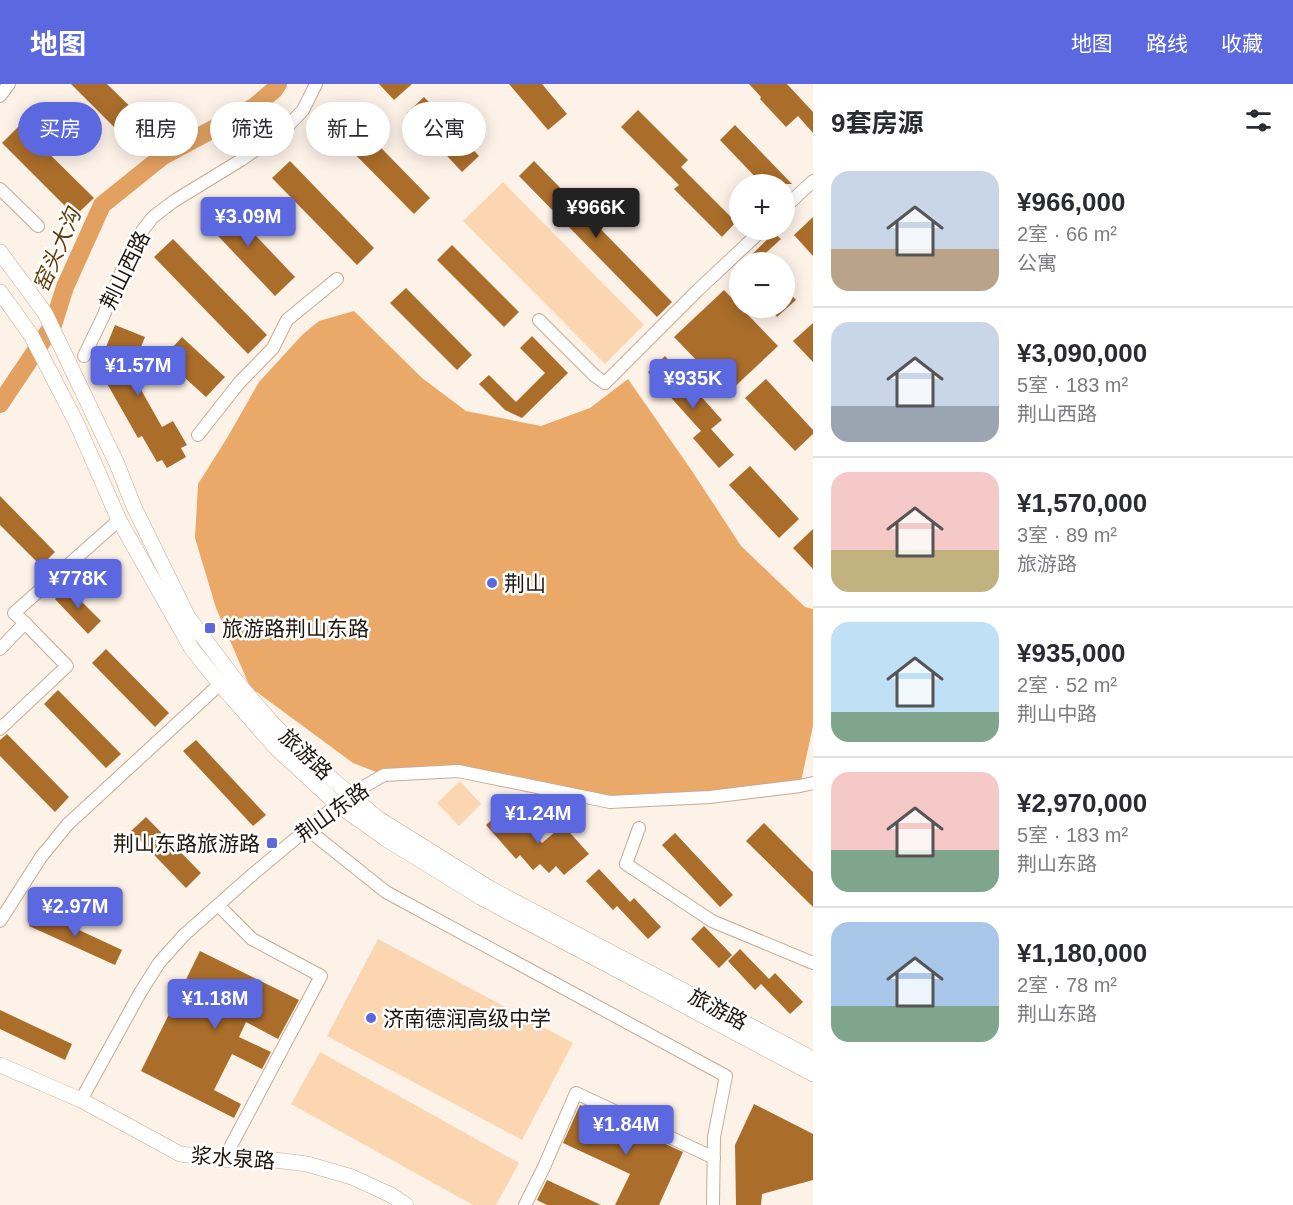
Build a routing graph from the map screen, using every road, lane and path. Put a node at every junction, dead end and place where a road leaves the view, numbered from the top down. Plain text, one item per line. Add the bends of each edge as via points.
1 (9, 84) edge
2 (316, 84) edge
3 (0, 96) edge
4 (813, 181) edge
5 (0, 189) edge
6 (795, 198) edge
7 (38, 226) dead end
8 (751, 240) edge
9 (0, 252) edge
10 (337, 279) dead end
11 (0, 292) edge
12 (539, 320) dead end
13 (84, 356) dead end
14 (198, 435) dead end
15 (119, 520) junction
16 (26, 623) junction
17 (0, 649) edge
18 (220, 684) junction
19 (0, 729) edge
20 (813, 783) edge
21 (351, 794) junction
22 (338, 805) junction
23 (639, 828) dead end
24 (307, 829) junction
25 (218, 905) junction
26 (0, 921) edge
27 (813, 963) edge
28 (813, 1059) edge
29 (0, 1065) edge
30 (813, 1074) edge
31 (81, 1100) junction
32 (714, 1158) junction
33 (224, 1159) junction
34 (406, 1205) edge
35 (525, 1205) edge
36 (713, 1205) edge

1 - 3 street
2 - 13 street, 荆山西路 via 303,110 285,129 174,201 147,224 130,251
4 - 6 street
5 - 7 street
8 - 12 street via 605,383
9 - 21 main road, 旅游路 via 45,313 188,617 272,723
10 - 14 street via 287,320 273,348
11 - 15 main road, 旅游路 via 31,335 77,424
15 - 16 street via 14,612
15 - 18 main road, 旅游路 via 192,649
16 - 17 street
16 - 19 street via 67,666
18 - 22 main road, 旅游路 via 276,748
18 - 26 street via 68,824 41,857
20 - 21 street, 荆山东路 via 710,797 610,802 458,771 384,775
21 - 22 street, 荆山东路
21 - 28 main road, 旅游路 via 376,817 491,889
22 - 24 street, 荆山东路
22 - 30 main road, 旅游路 via 482,898
23 - 27 street via 626,864 712,921
24 - 25 street, 荆山东路
24 - 32 street via 386,892 726,1076 714,1137
25 - 31 street, 荆山东路 via 159,963
25 - 33 street via 252,939 321,976
29 - 31 main road, 浆水泉路
31 - 33 main road, 浆水泉路 via 180,1154
32 - 35 street via 576,1093
32 - 36 street
33 - 34 main road, 浆水泉路 via 307,1164 352,1177

